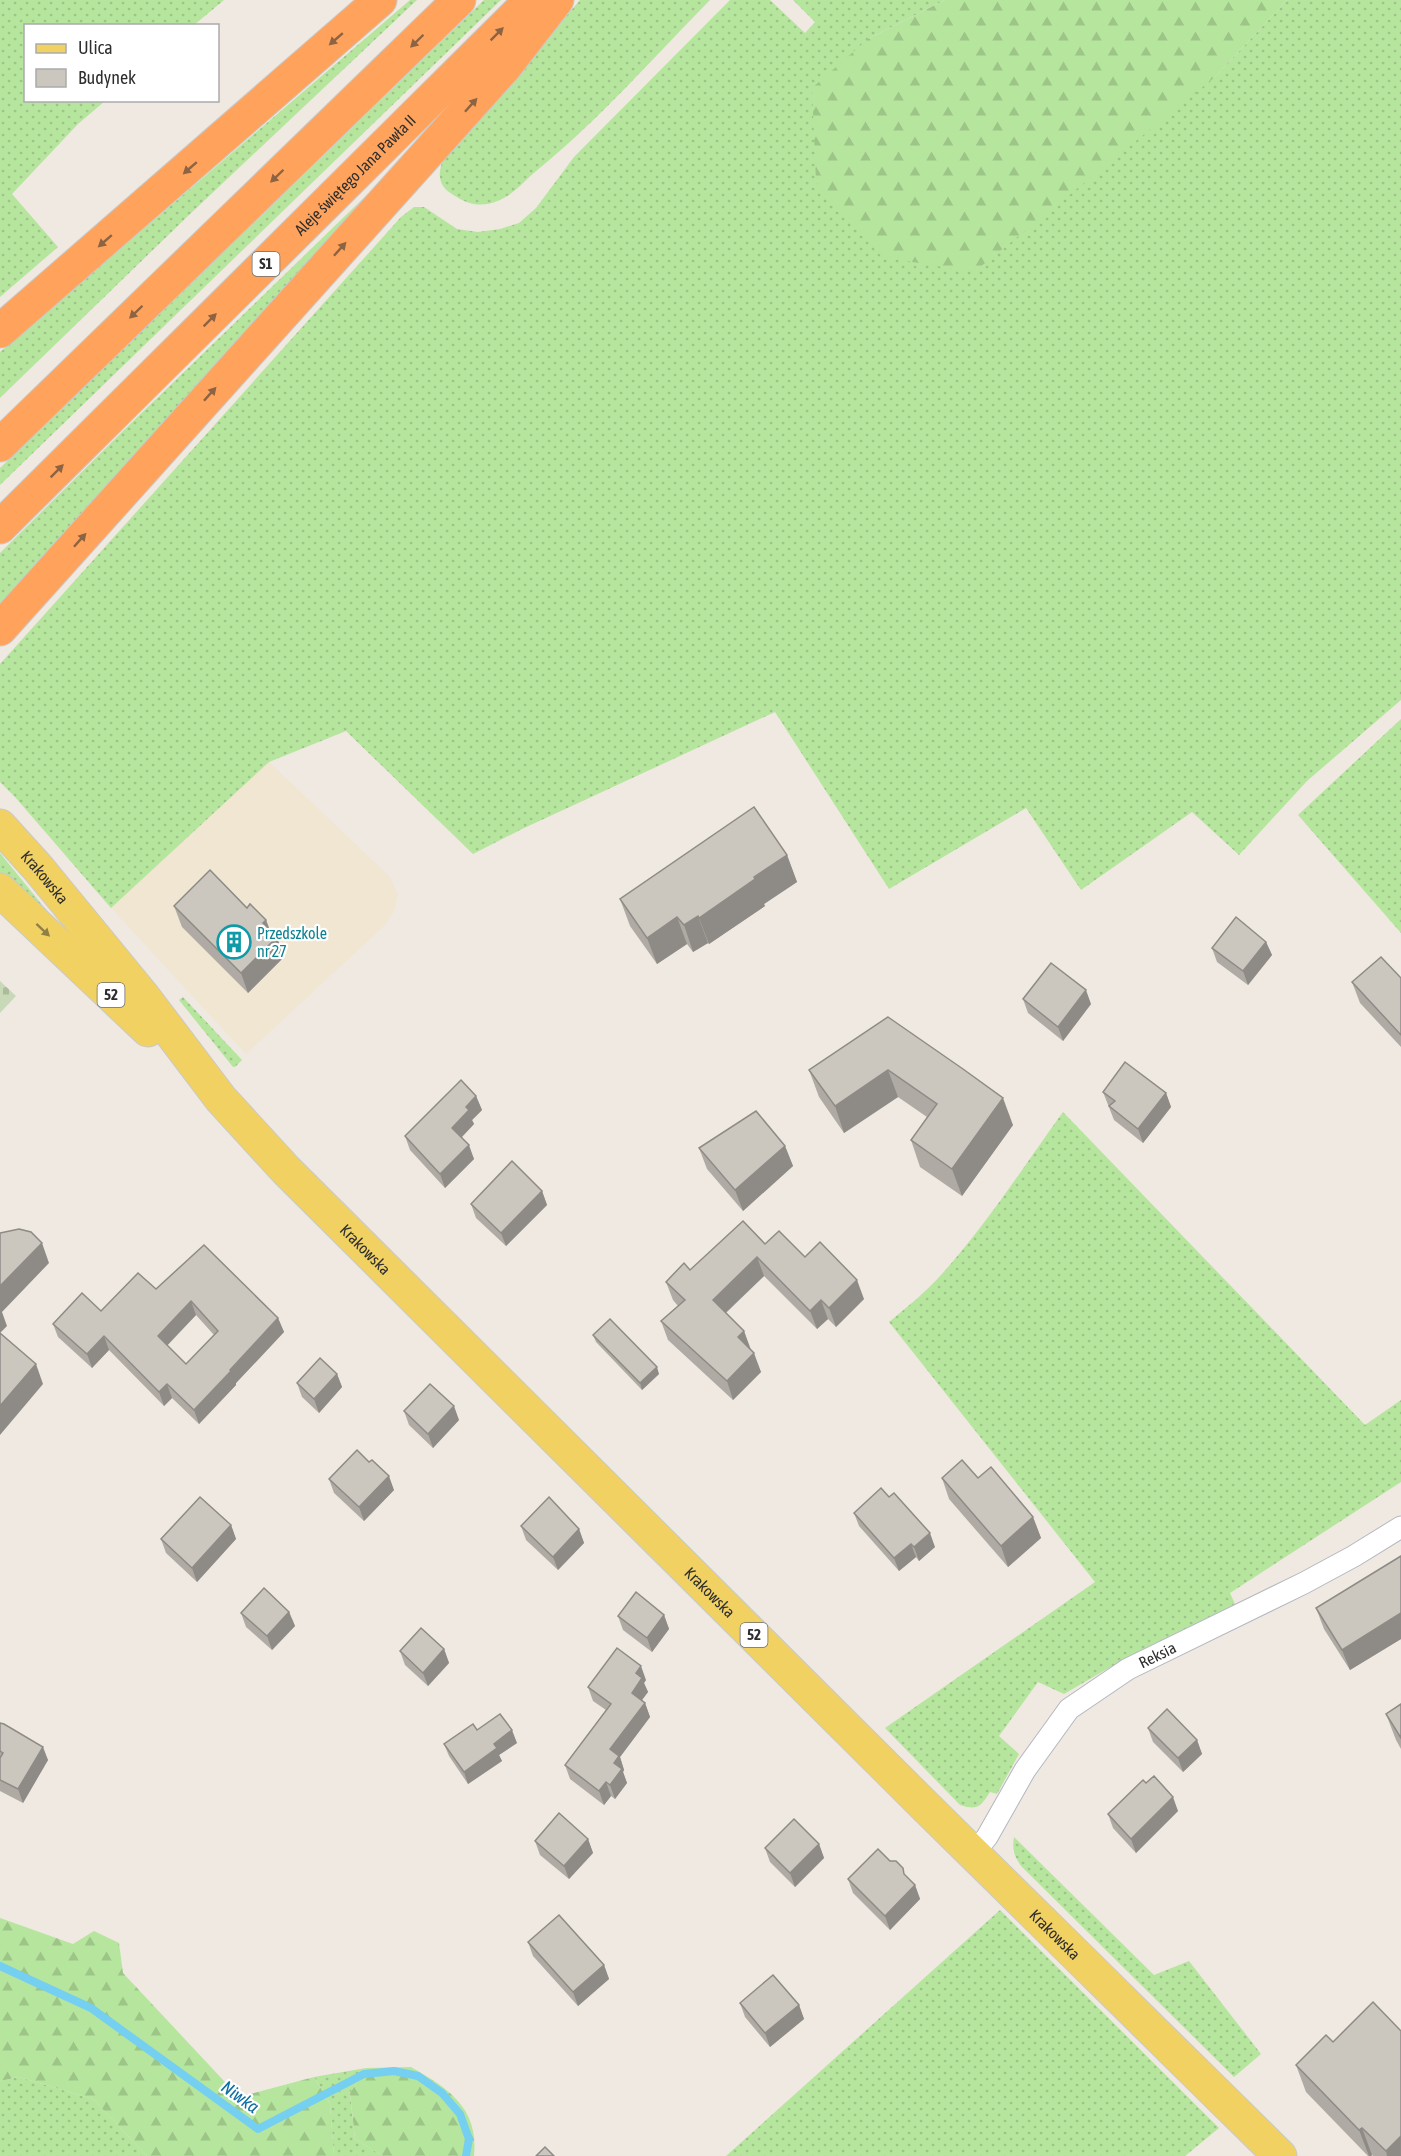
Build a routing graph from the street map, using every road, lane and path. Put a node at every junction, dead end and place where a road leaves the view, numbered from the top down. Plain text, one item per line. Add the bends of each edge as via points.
1 (380, 0) edge
2 (459, 0) edge
3 (531, 0) edge
4 (556, 0) edge
5 (0, 331) edge
6 (0, 445) edge
7 (0, 527) edge
8 (0, 629) edge
9 (0, 826) edge
10 (0, 890) edge
11 (221, 1099) junction
12 (1401, 1527) edge
13 (974, 1854) junction
14 (1280, 2156) edge

1 -> 5 highway
2 -> 6 highway
7 -> 3 highway, Aleje świętego Jana Pawła II / S1
8 -> 4 highway via 505,67
9 - 11 main road, Krakowska / 52 via 143,996
10 -> 11 main road, Krakowska / 52
11 - 13 main road, Krakowska / 52 via 344,1228
12 - 13 street, Reksia via 1304,1583 1128,1669 1069,1709 1025,1770
13 - 14 main road, Krakowska / 52

